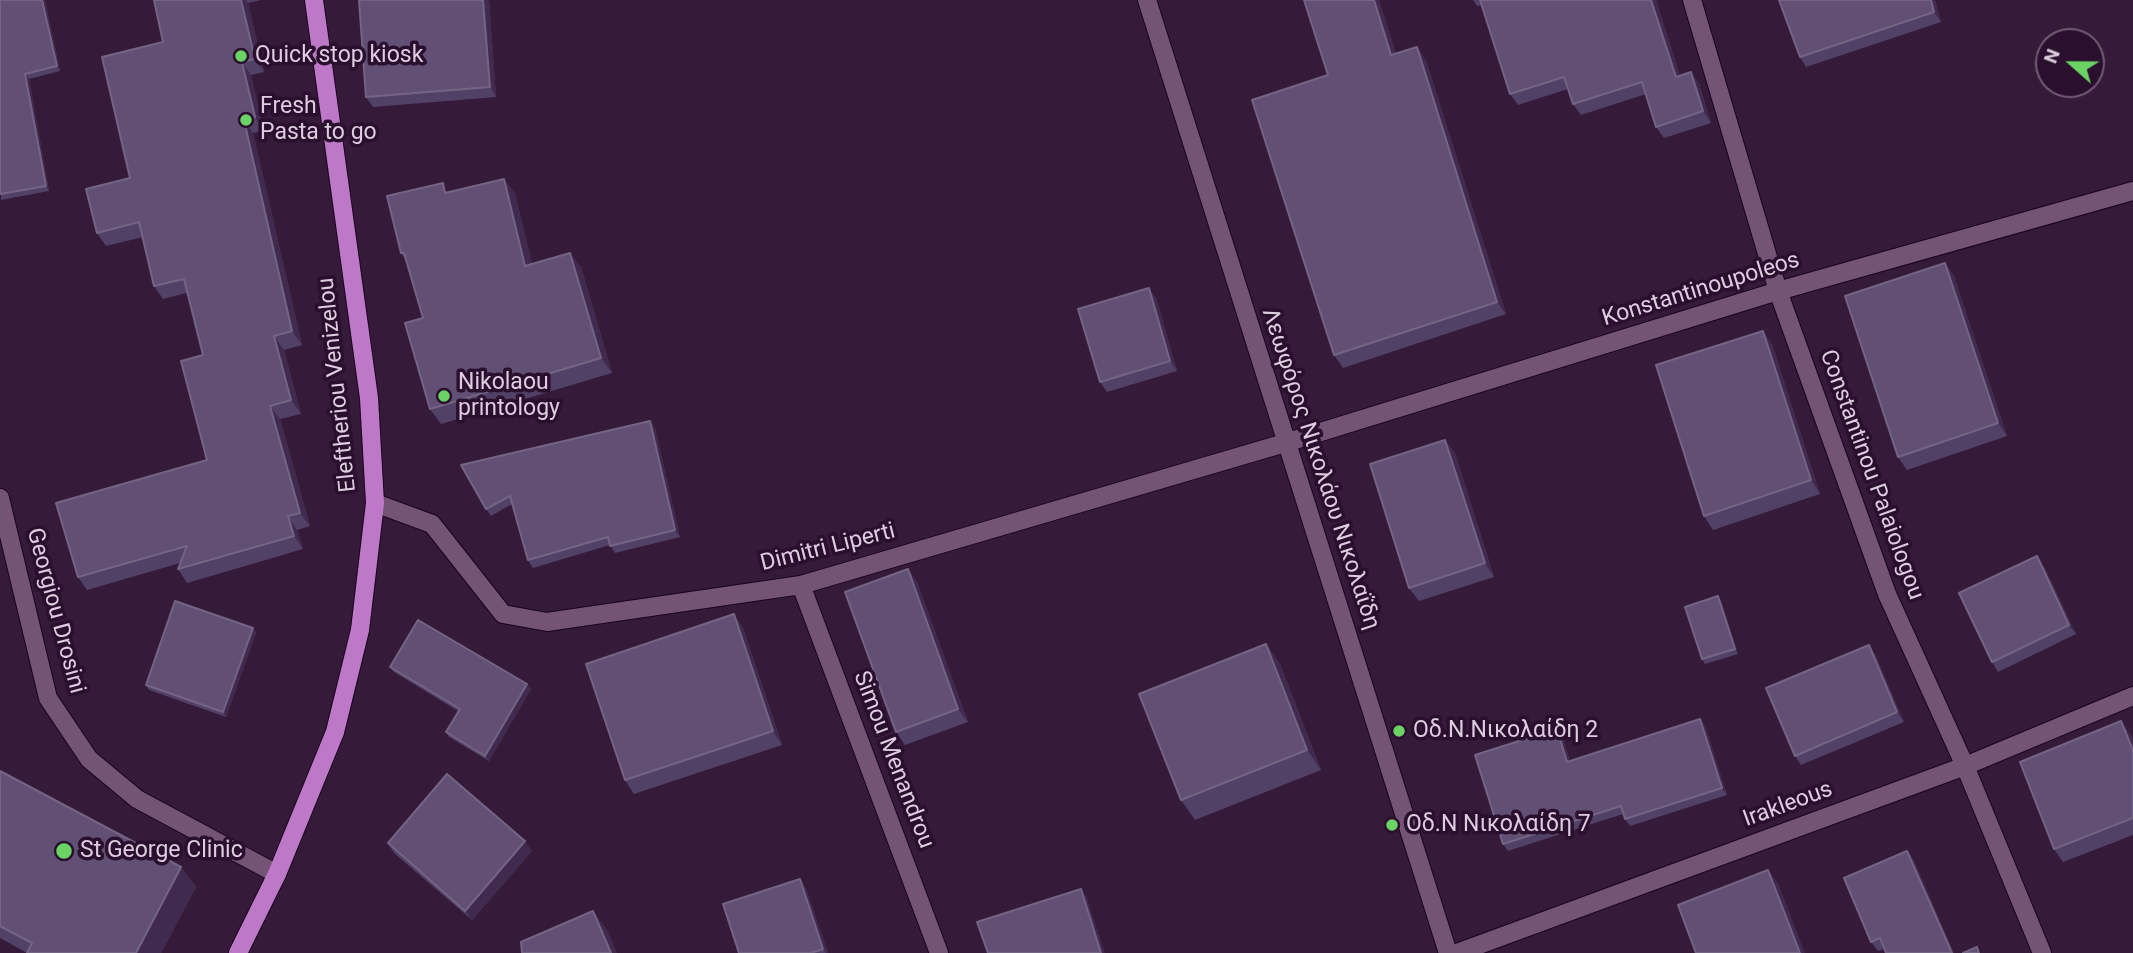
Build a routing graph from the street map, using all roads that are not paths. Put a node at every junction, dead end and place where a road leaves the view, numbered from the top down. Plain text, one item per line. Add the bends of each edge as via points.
1 (314, 0) edge
2 (1147, 0) edge
3 (1692, 0) edge
4 (2133, 191) edge
5 (1778, 291) junction
6 (1285, 443) junction
7 (0, 498) edge
8 (375, 503) junction
9 (801, 585) junction
10 (2133, 696) edge
11 (1965, 766) junction
12 (277, 874) junction
13 (238, 953) edge
14 (939, 953) edge
15 (1448, 953) edge
16 (1457, 953) edge
17 (2042, 953) edge

1 - 8 main road, Eleftheriou Venizelou via 369,398
2 - 6 street, Λεωφόρος Νικολάου Νικολαΐδη
3 - 5 street, Constantinou Palaiologou
4 - 5 street, Konstantinoupoleos
5 - 6 street, Konstantinoupoleos
5 - 11 street, Constantinou Palaiologou via 1887,594
6 - 9 street, Dimitri Liperti
6 - 15 street, Λεωφόρος Νικολάου Νικολαΐδη
7 - 12 street, Georgiou Drosini via 48,698 89,759 136,799
8 - 9 street, Dimitri Liperti via 432,524 503,614 547,622
8 - 12 main road, Eleftheriou Venizelou via 360,630 335,732
9 - 14 street, Simou Menandrou
10 - 11 street, Irakleous
11 - 16 street, Irakleous
11 - 17 street, Constantinou Palaiologou
12 - 13 main road, Eleftheriou Venizelou

